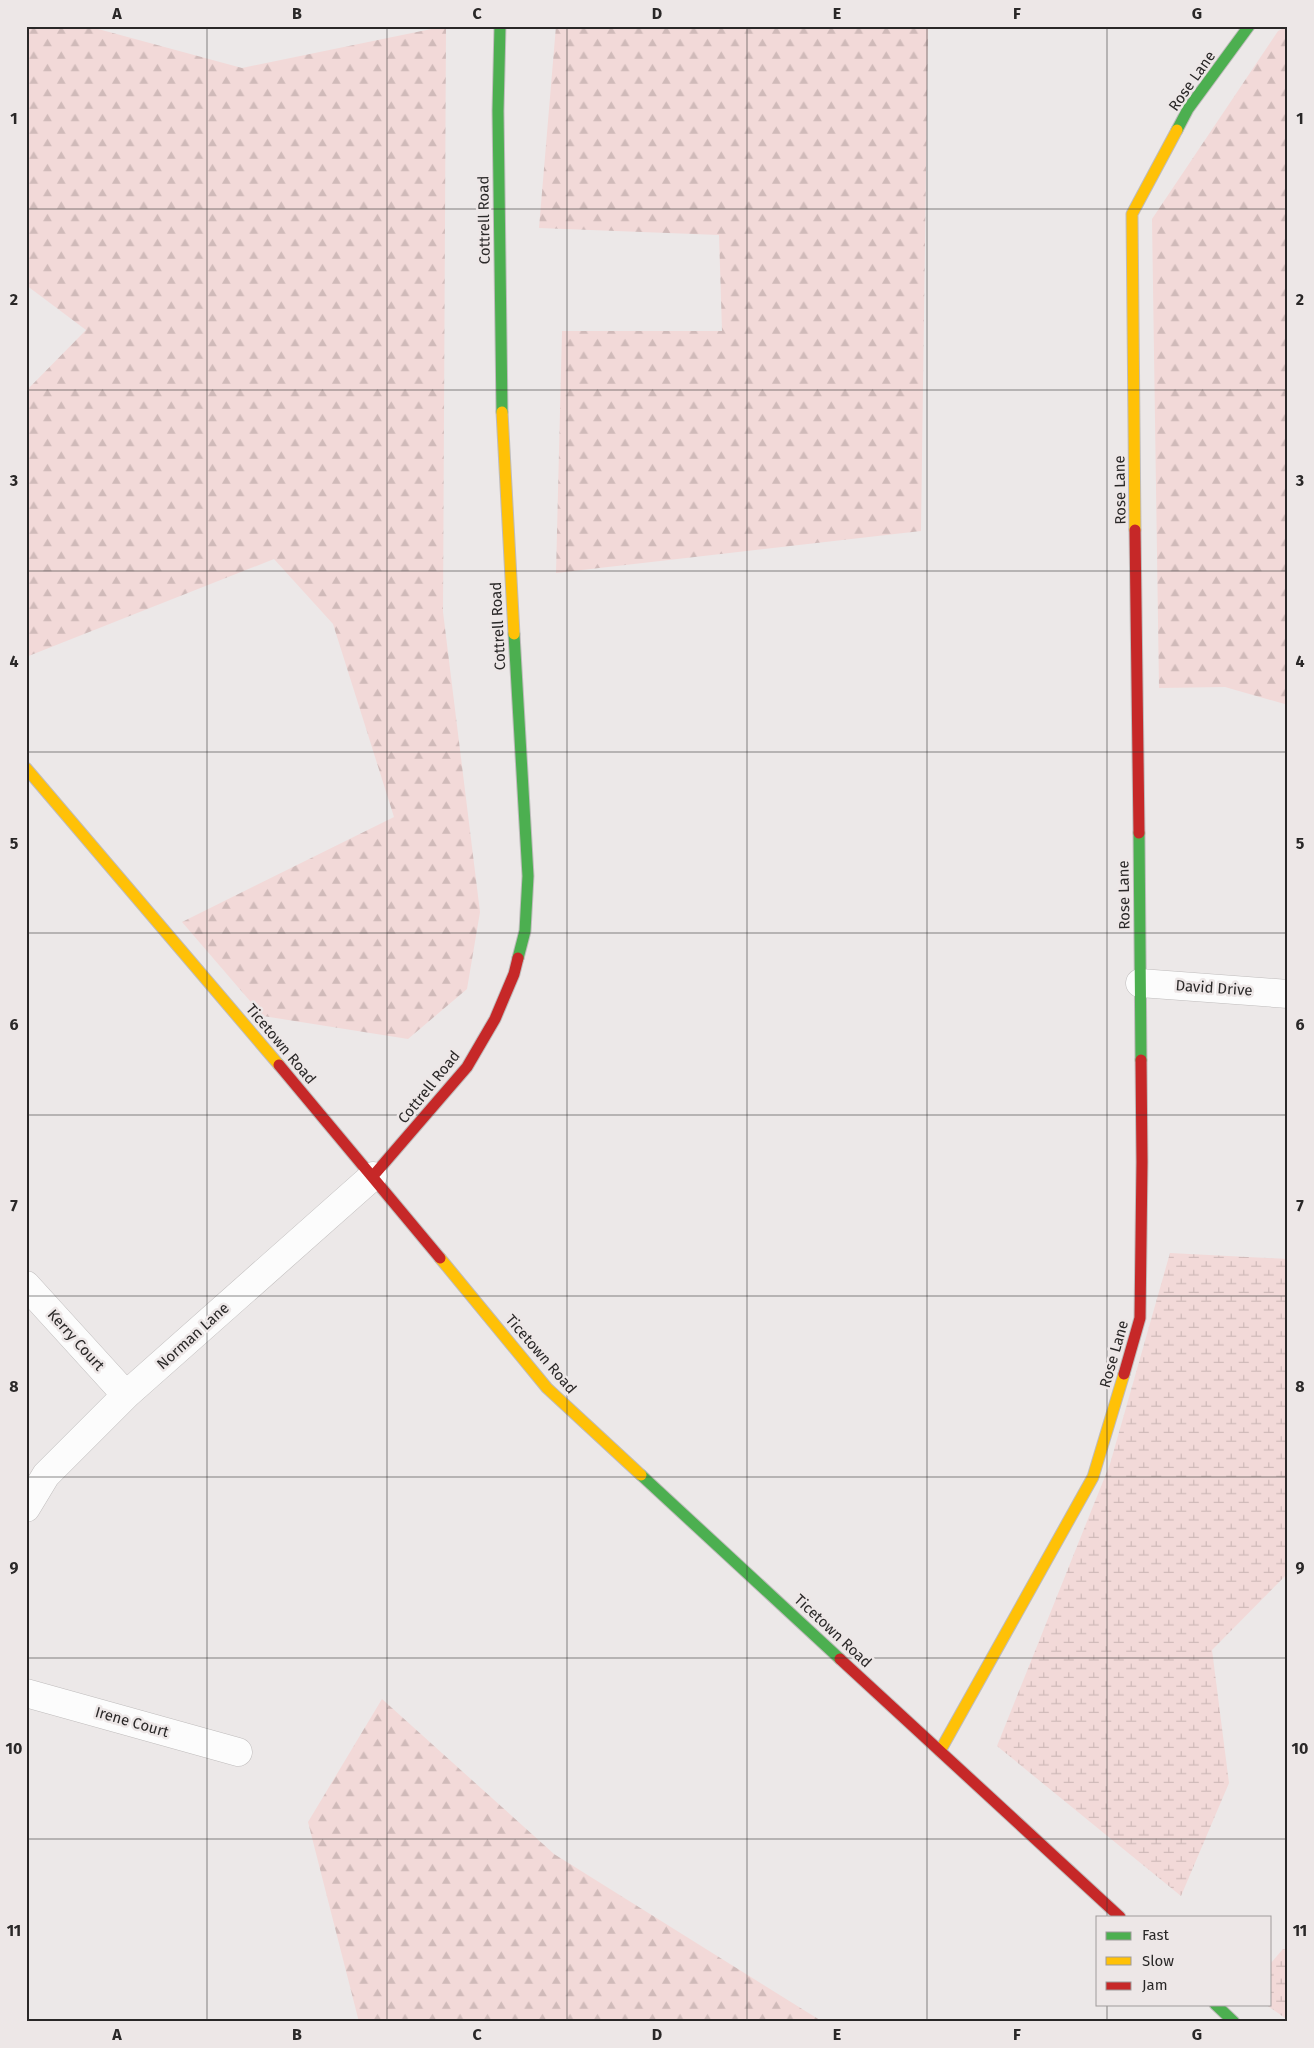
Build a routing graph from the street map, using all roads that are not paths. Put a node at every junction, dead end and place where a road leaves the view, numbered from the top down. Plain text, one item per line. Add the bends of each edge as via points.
1 (500, 26) edge
2 (1249, 26) edge
3 (26, 768) edge
4 (1140, 983) junction
5 (1288, 994) edge
6 (373, 1176) junction
7 (26, 1285) edge
8 (126, 1395) junction
9 (26, 1508) edge
10 (26, 1693) edge
11 (940, 1751) junction
12 (238, 1752) dead end
13 (1119, 1916) edge
14 (1217, 2006) edge
15 (1234, 2022) edge

1 - 6 street, Cottrell Road via 502,433 528,876 525,931 514,974 495,1019 467,1067
2 - 4 street, Rose Lane via 1188,109 1132,214
3 - 6 street, Ticetown Road
4 - 5 street, David Drive
4 - 11 street, Rose Lane via 1140,1318 1093,1477
6 - 8 street, Norman Lane
6 - 11 street, Ticetown Road via 547,1388
7 - 8 street, Kerry Court
8 - 9 street, Norman Lane via 46,1475
10 - 12 street, Irene Court
11 - 13 street, Ticetown Road
14 - 15 street

